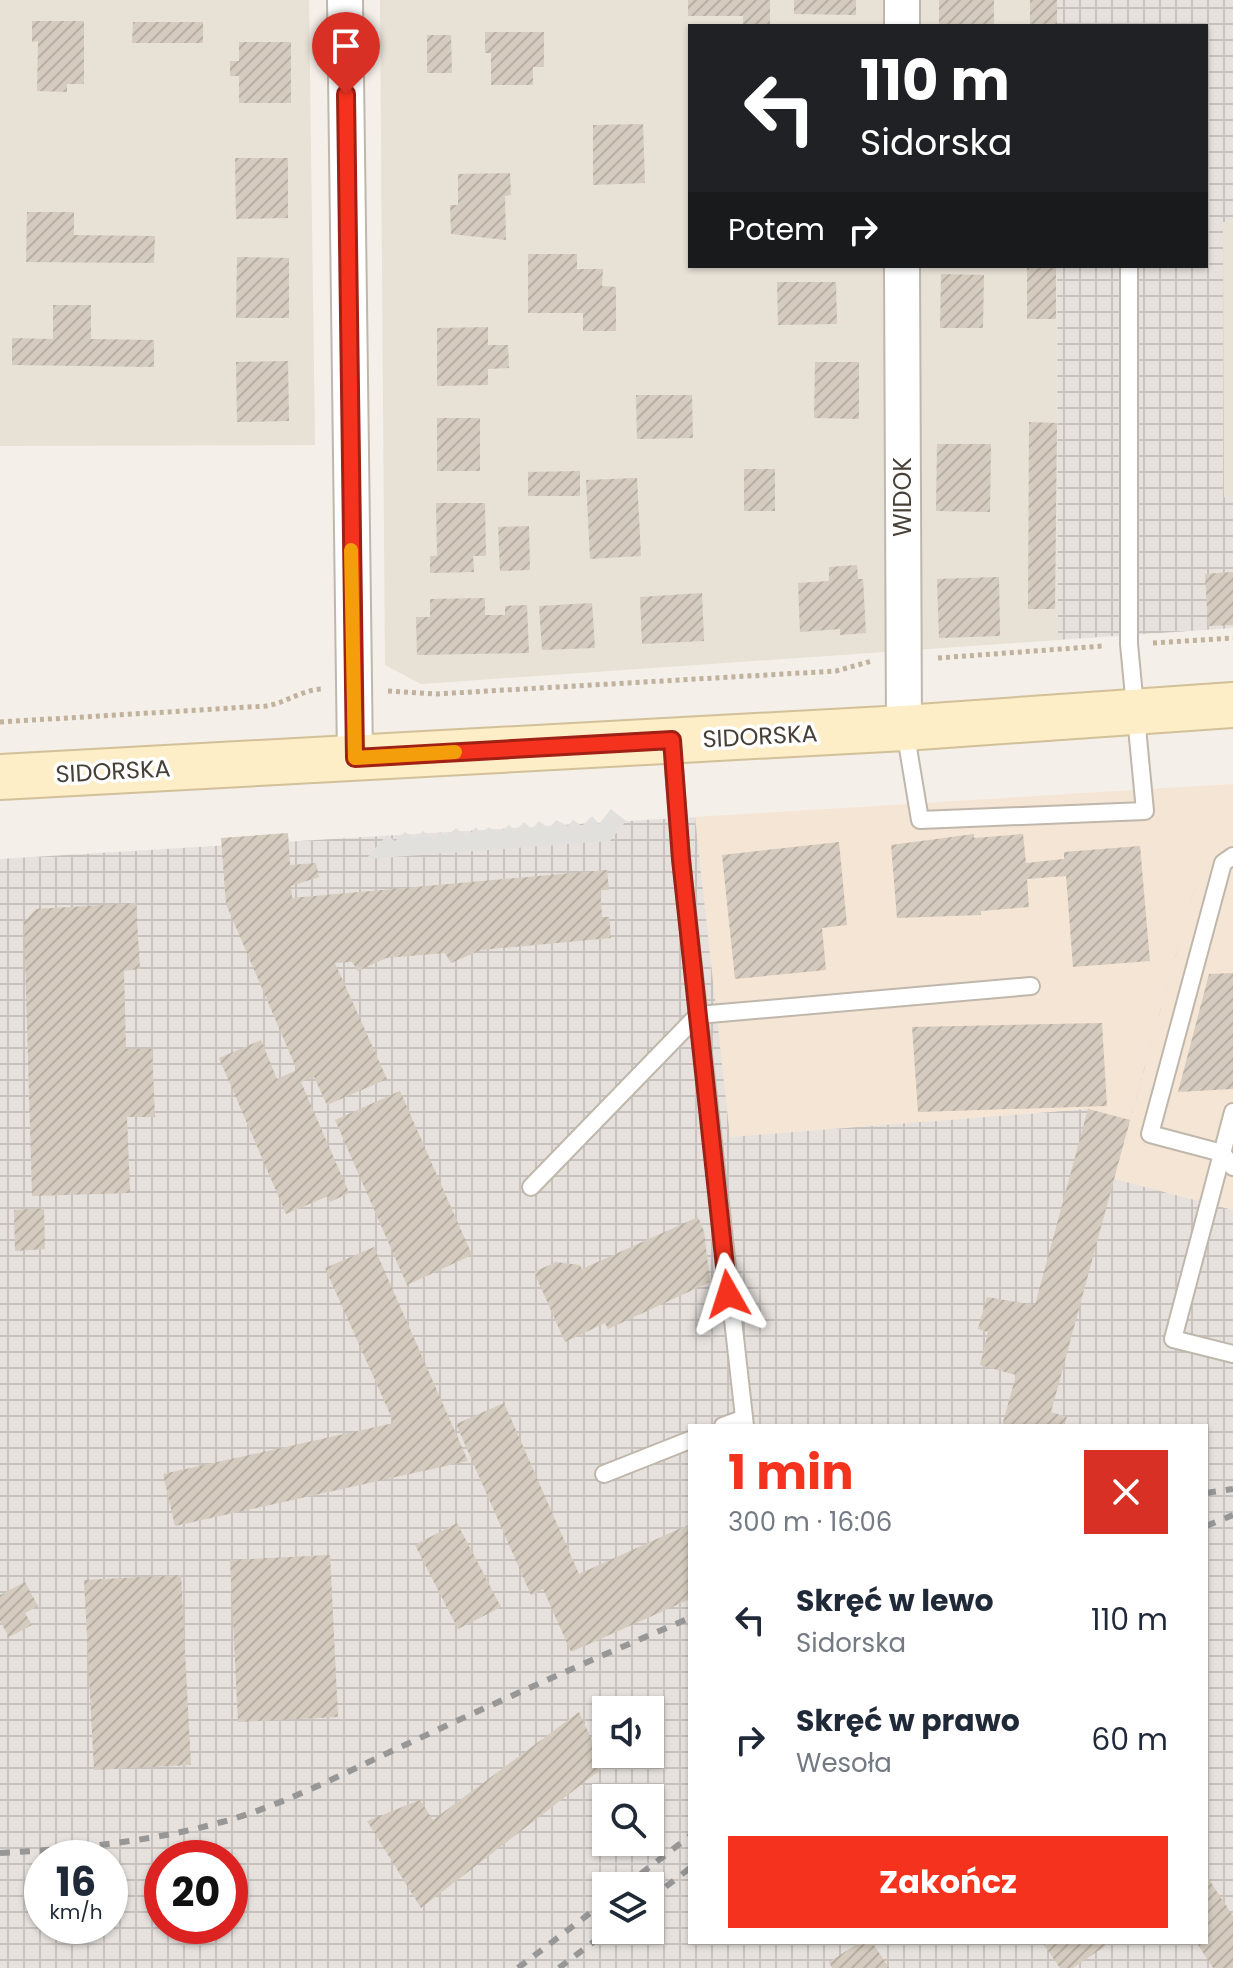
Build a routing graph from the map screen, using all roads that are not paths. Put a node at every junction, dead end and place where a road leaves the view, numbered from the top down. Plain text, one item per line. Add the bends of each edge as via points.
1 (345, 0) edge
2 (902, 0) edge
3 (902, 24) edge
4 (902, 268) edge
5 (1129, 268) edge
6 (1233, 705) edge
7 (1134, 710) junction
8 (904, 728) junction
9 (672, 740) junction
10 (355, 758) junction
11 (0, 777) edge
12 (1233, 856) edge
13 (1031, 986) dead end
14 (698, 1015) junction
15 (1233, 1112) edge
16 (1228, 1160) edge
17 (531, 1187) dead end
18 (1233, 1354) edge
19 (743, 1422) edge
20 (688, 1441) edge
21 (604, 1474) dead end

1 - 10 street
2 - 3 street
4 - 8 street, WIDOK
5 - 7 lane via 1129,644
6 - 7 street, SIDORSKA
7 - 8 street, SIDORSKA
7 - 8 lane via 1145,811 920,820
8 - 9 street, SIDORSKA
9 - 10 street, SIDORSKA
9 - 14 lane
10 - 11 street, SIDORSKA
12 - 16 lane via 1223,863 1150,1134
13 - 14 lane
14 - 17 lane
14 - 19 lane
15 - 16 lane
16 - 18 lane via 1173,1339
20 - 21 lane

